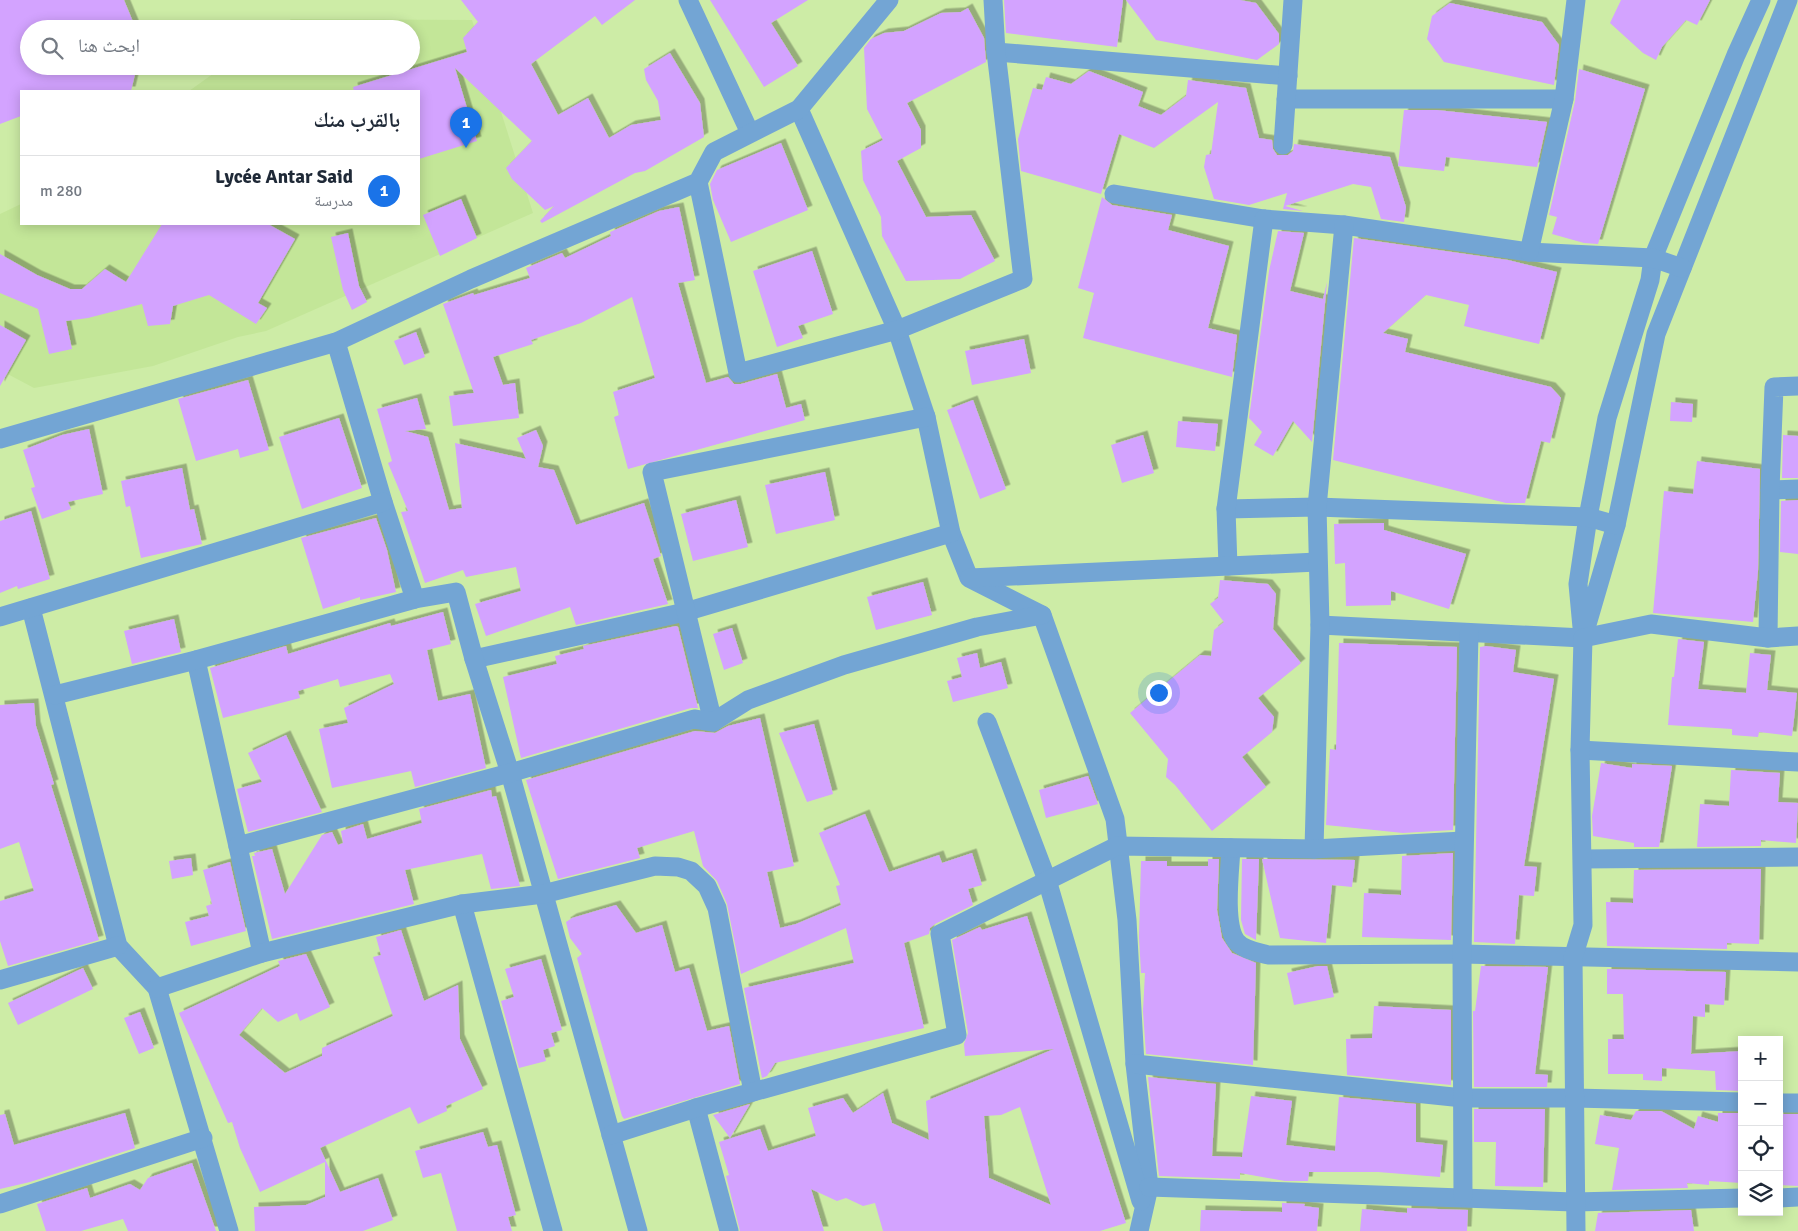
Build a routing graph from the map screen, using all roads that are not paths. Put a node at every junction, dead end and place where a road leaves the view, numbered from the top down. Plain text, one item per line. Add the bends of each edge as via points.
1 (688, 0) edge
2 (889, 0) edge
3 (993, 0) edge
4 (1293, 0) edge
5 (1576, 0) edge
6 (1761, 0) edge
7 (1788, 0) edge
8 (996, 52) junction
9 (1288, 76) junction
10 (1286, 99) junction
11 (1564, 99) junction
12 (799, 109) junction
13 (750, 133) junction
14 (1283, 145) dead end
15 (698, 182) junction
16 (1114, 194) dead end
17 (1264, 219) junction
18 (1344, 225) junction
19 (1529, 252) junction
20 (1653, 258) junction
21 (1682, 268) junction
22 (897, 330) junction
23 (336, 342) junction
24 (1798, 386) edge
25 (926, 417) junction
26 (0, 439) edge
27 (1798, 489) edge
28 (1770, 490) junction
29 (383, 502) junction
30 (1317, 508) junction
31 (1226, 509) junction
32 (1588, 517) junction
33 (1616, 525) junction
34 (951, 533) junction
35 (1317, 562) junction
36 (1228, 566) junction
37 (969, 578) junction
38 (415, 599) junction
39 (31, 608) junction
40 (685, 612) junction
41 (1042, 615) junction
42 (0, 617) edge
43 (1320, 625) junction
44 (1470, 633) junction
45 (1798, 636) edge
46 (1583, 638) junction
47 (1768, 638) junction
48 (474, 659) junction
49 (196, 660) junction
50 (55, 695) junction
51 (713, 722) junction
52 (987, 722) dead end
53 (1580, 750) junction
54 (1798, 762) edge
55 (510, 773) junction
56 (1463, 841) junction
57 (238, 846) junction
58 (1117, 846) junction
59 (1231, 848) junction
60 (1314, 849) junction
61 (1798, 857) edge
62 (1583, 859) junction
63 (1048, 880) junction
64 (544, 894) junction
65 (462, 904) junction
66 (118, 946) junction
67 (262, 953) junction
68 (1462, 954) junction
69 (1573, 958) junction
70 (1798, 962) edge
71 (0, 980) edge
72 (157, 988) junction
73 (1134, 1064) junction
74 (754, 1092) junction
75 (1463, 1098) junction
76 (1574, 1098) junction
77 (1738, 1102) edge
78 (1783, 1102) edge
79 (1798, 1103) edge
80 (696, 1108) junction
81 (611, 1136) junction
82 (203, 1138) junction
83 (1149, 1187) junction
84 (1463, 1196) junction
85 (1798, 1197) edge
86 (1738, 1198) edge
87 (1783, 1198) edge
88 (1574, 1202) junction
89 (0, 1204) edge
90 (1144, 1209) junction
91 (228, 1231) edge
92 (553, 1231) edge
93 (638, 1231) edge
94 (729, 1231) edge
95 (1139, 1231) edge
96 (1576, 1231) edge

1 - 13 street
2 - 12 street
3 - 8 street
4 - 9 street
5 - 11 street
6 - 20 street
7 - 21 street
8 - 9 street
8 - 22 street via 1023,279
9 - 10 street
10 - 11 street
10 - 14 street
11 - 19 street
12 - 13 street
12 - 22 street
13 - 15 street via 714,152
15 - 22 street via 738,373
15 - 23 street via 471,279
16 - 17 street
17 - 18 street
17 - 31 street
18 - 19 street
18 - 30 street
19 - 20 street
20 - 21 street
20 - 32 street via 1650,280 1607,418
21 - 33 street via 1656,334
22 - 25 street
23 - 26 street
23 - 29 street
24 - 28 street via 1774,387
25 - 34 street
25 - 40 street via 652,472
27 - 28 street
28 - 47 street
29 - 38 street
29 - 39 street
30 - 31 street
30 - 32 street
30 - 35 street
31 - 36 street
32 - 33 street
32 - 46 street via 1578,584
33 - 46 street
34 - 37 street
34 - 40 street
35 - 36 street
35 - 43 street
36 - 37 street
37 - 41 street
38 - 48 street via 456,592
38 - 49 street
39 - 42 street
39 - 50 street
40 - 48 street
40 - 51 street
41 - 51 street via 977,627 844,665 748,700
41 - 58 street via 1115,819
43 - 44 street
43 - 60 street
44 - 46 street
44 - 56 street
45 - 47 street
46 - 47 street via 1651,624
46 - 53 street
48 - 55 street
49 - 50 street
49 - 57 street
50 - 66 street
51 - 55 street via 694,719
52 - 63 street
53 - 54 street
53 - 62 street
55 - 57 street
55 - 64 street
56 - 60 street
56 - 68 street
57 - 67 street
58 - 59 street
58 - 63 street
58 - 73 street via 1127,920
59 - 60 street
59 - 68 street via 1230,920 1236,941 1248,950 1268,955
61 - 62 street
62 - 69 street via 1583,925
63 - 74 street via 940,934 956,1035
63 - 90 street
64 - 65 street
64 - 74 street via 655,866 678,866 691,871 707,886 718,908
64 - 81 street
65 - 67 street
65 - 92 street
66 - 71 street
66 - 72 street
67 - 72 street
68 - 69 street
68 - 75 street
69 - 70 street
69 - 76 street
72 - 82 street
73 - 75 street
73 - 83 street
74 - 80 street
75 - 76 street
75 - 84 street
76 - 77 street
76 - 88 street
78 - 79 street
80 - 81 street
80 - 94 street
81 - 93 street
82 - 89 street
82 - 91 street
83 - 84 street
83 - 90 street
84 - 88 street
85 - 87 street
86 - 88 street
88 - 96 street
90 - 95 street

